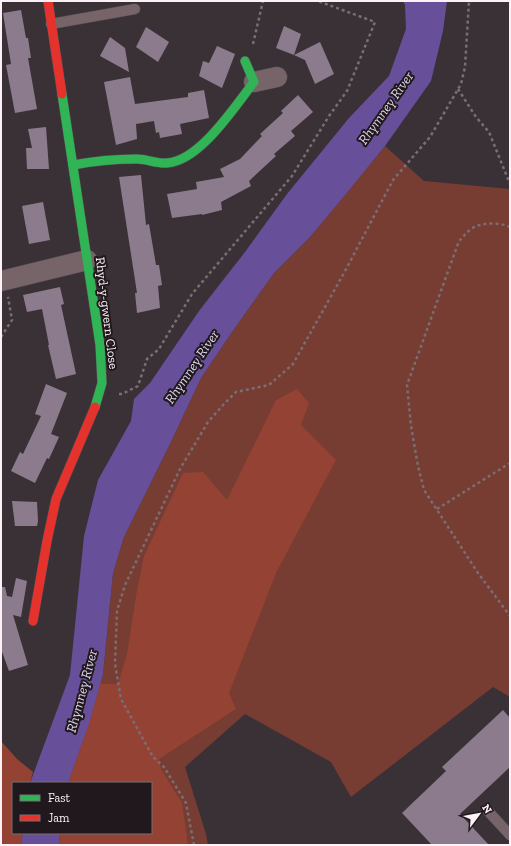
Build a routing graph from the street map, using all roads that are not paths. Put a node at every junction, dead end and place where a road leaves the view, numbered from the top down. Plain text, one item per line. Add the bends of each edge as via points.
1 (48, 1) edge
2 (135, 9) dead end
3 (51, 24) junction
4 (245, 60) road end
5 (277, 77) dead end
6 (254, 82) junction
7 (73, 165) junction
8 (87, 260) junction
9 (3, 280) edge
10 (33, 621) dead end
11 (486, 810) dead end
12 (510, 835) edge

1 - 3 street, Rhyd-y-gwern Close
2 - 3 lane
3 - 7 street, Rhyd-y-gwern Close
4 - 6 street
5 - 6 street
6 - 7 street via 208,140 184,158 167,163 138,159 100,160
7 - 8 street, Rhyd-y-gwern Close
8 - 9 street
8 - 10 street, Rhyd-y-gwern Close via 100,345 102,383 92,415 56,499
11 - 12 lane

